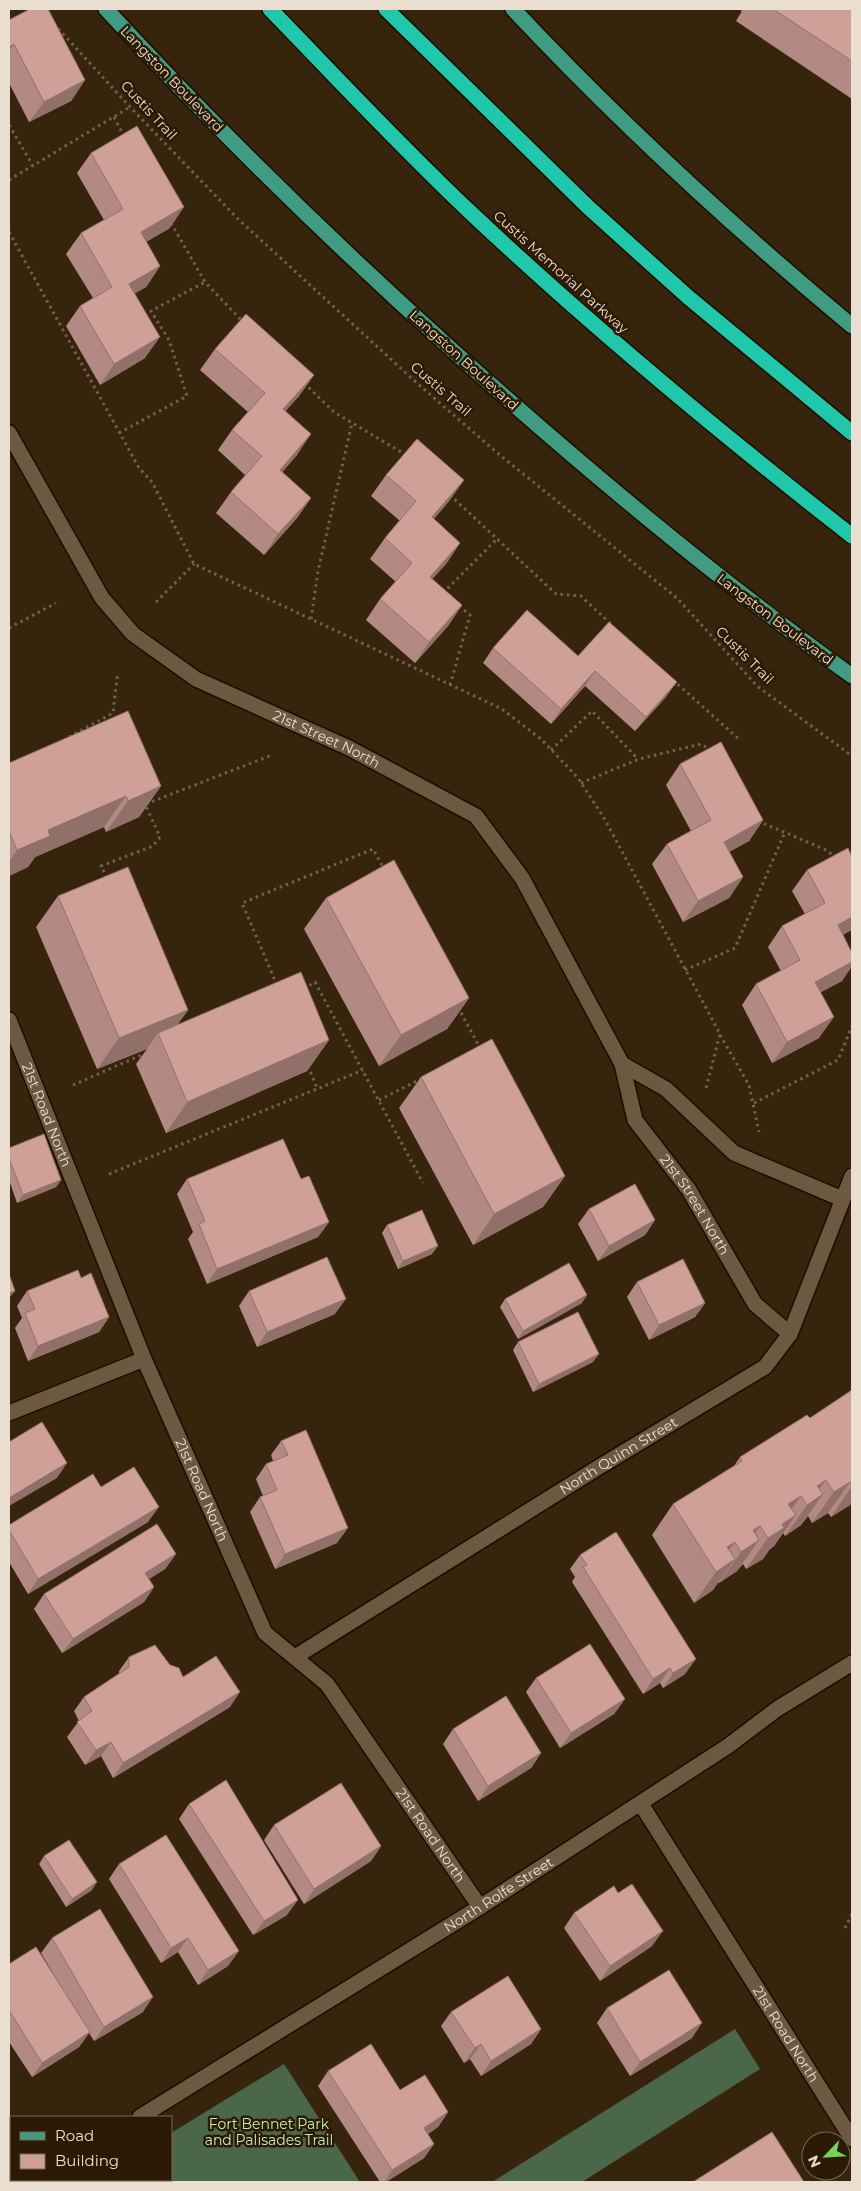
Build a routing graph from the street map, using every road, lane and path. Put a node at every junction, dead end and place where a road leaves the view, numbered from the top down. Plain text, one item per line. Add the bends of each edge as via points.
1 (106, 9) edge
2 (270, 9) edge
3 (386, 9) edge
4 (513, 9) edge
5 (51, 20) edge
6 (130, 107) junction
7 (114, 116) junction
8 (9, 125) edge
9 (127, 141) edge
10 (33, 166) junction
11 (9, 180) edge
12 (167, 215) edge
13 (9, 232) edge
14 (205, 282) junction
15 (245, 324) edge
16 (852, 326) edge
17 (299, 378) edge
18 (352, 423) junction
19 (9, 433) edge
20 (119, 433) junction
21 (852, 433) edge
22 (408, 456) edge
23 (449, 494) edge
24 (852, 536) edge
25 (497, 539) junction
26 (194, 564) junction
27 (450, 599) edge
28 (156, 602) dead end
29 (56, 603) dead end
30 (457, 604) edge
31 (311, 620) junction
32 (9, 628) edge
33 (617, 629) edge
34 (120, 674) dead end
35 (668, 675) edge
36 (852, 676) edge
37 (450, 685) junction
38 (107, 716) junction
39 (111, 725) edge
40 (66, 738) edge
41 (740, 740) dead end
42 (551, 750) junction
43 (715, 753) edge
44 (272, 755) dead end
45 (852, 756) edge
46 (639, 759) junction
47 (581, 783) junction
48 (142, 795) edge
49 (146, 804) junction
50 (749, 818) edge
51 (785, 832) junction
52 (838, 860) edge
53 (387, 875) edge
54 (108, 883) edge
55 (685, 970) junction
56 (280, 991) edge
57 (299, 991) edge
58 (457, 1005) edge
59 (9, 1020) edge
60 (852, 1026) edge
61 (720, 1034) junction
62 (480, 1048) junction
63 (472, 1052) edge
64 (147, 1053) edge
65 (485, 1056) edge
66 (306, 1059) edge
67 (622, 1064) junction
68 (362, 1070) junction
69 (430, 1074) edge
70 (73, 1085) dead end
71 (317, 1088) junction
72 (704, 1094) dead end
73 (379, 1100) junction
74 (754, 1103) junction
75 (760, 1134) dead end
76 (109, 1174) dead end
77 (852, 1176) edge
78 (422, 1183) dead end
79 (842, 1199) junction
80 (790, 1334) junction
81 (144, 1359) junction
82 (9, 1413) edge
83 (295, 1658) junction
84 (852, 1663) edge
85 (641, 1804) junction
86 (480, 1907) junction
87 (852, 1914) edge
88 (845, 1928) dead end
89 (142, 2116) edge
90 (852, 2138) edge

1 - 36 main road, Langston Boulevard via 256,166 351,258 557,444 680,547
2 - 24 highway, Custis Memorial Parkway via 469,211 577,310 684,403
3 - 21 highway via 588,207 688,297
4 - 16 main road via 684,180
5 - 6 path, Custis Trail
6 - 7 path
6 - 45 path, Custis Trail via 238,219 418,384 495,451 678,599 758,686
7 - 9 path
7 - 10 path
8 - 10 path
10 - 11 path
12 - 14 path
13 - 20 path
14 - 15 path
14 - 20 path via 151,310 168,340 186,396
17 - 18 path via 334,412
18 - 22 path
18 - 31 path via 318,571
19 - 67 street, 21st Street North via 102,598 133,634 196,679 349,748 476,816 522,878
20 - 26 path via 139,468 152,482
23 - 25 path
25 - 27 path via 443,593
25 - 33 path via 556,594 581,596
26 - 28 path
26 - 31 path
29 - 32 path
30 - 37 path via 470,615
31 - 37 path
34 - 38 path via 112,713
35 - 41 path
37 - 42 path via 502,709
38 - 39 path
38 - 40 path
42 - 46 path via 592,711
42 - 47 path
43 - 46 path via 700,744
44 - 49 path
46 - 47 path
47 - 55 path via 604,818
48 - 49 path
49 - 54 path via 160,837 153,846 101,866
50 - 51 path
51 - 52 path via 826,850
51 - 55 path via 735,948
53 - 56 path via 373,849 242,903
55 - 61 path
57 - 68 path via 315,982
58 - 62 path
59 - 81 street, 21st Road North
60 - 74 path via 838,1060
61 - 72 path
61 - 74 path via 749,1086
62 - 63 path
62 - 65 path
64 - 70 path
66 - 71 path
67 - 79 street via 666,1089 734,1153
67 - 80 street, 21st Street North via 635,1120 689,1190 755,1304
68 - 71 path
68 - 73 path
69 - 73 path
71 - 76 path
73 - 78 path
74 - 75 path
77 - 79 street, North Quinn Street
79 - 80 street, North Quinn Street
80 - 83 street, North Quinn Street via 765,1367 598,1467
81 - 82 street
81 - 83 street, 21st Road North via 265,1633
83 - 86 street, 21st Road North via 327,1684
84 - 85 street, North Rolfe Street via 777,1709
85 - 86 street, North Rolfe Street
85 - 90 street, 21st Road North
86 - 89 street, North Rolfe Street
87 - 88 path

